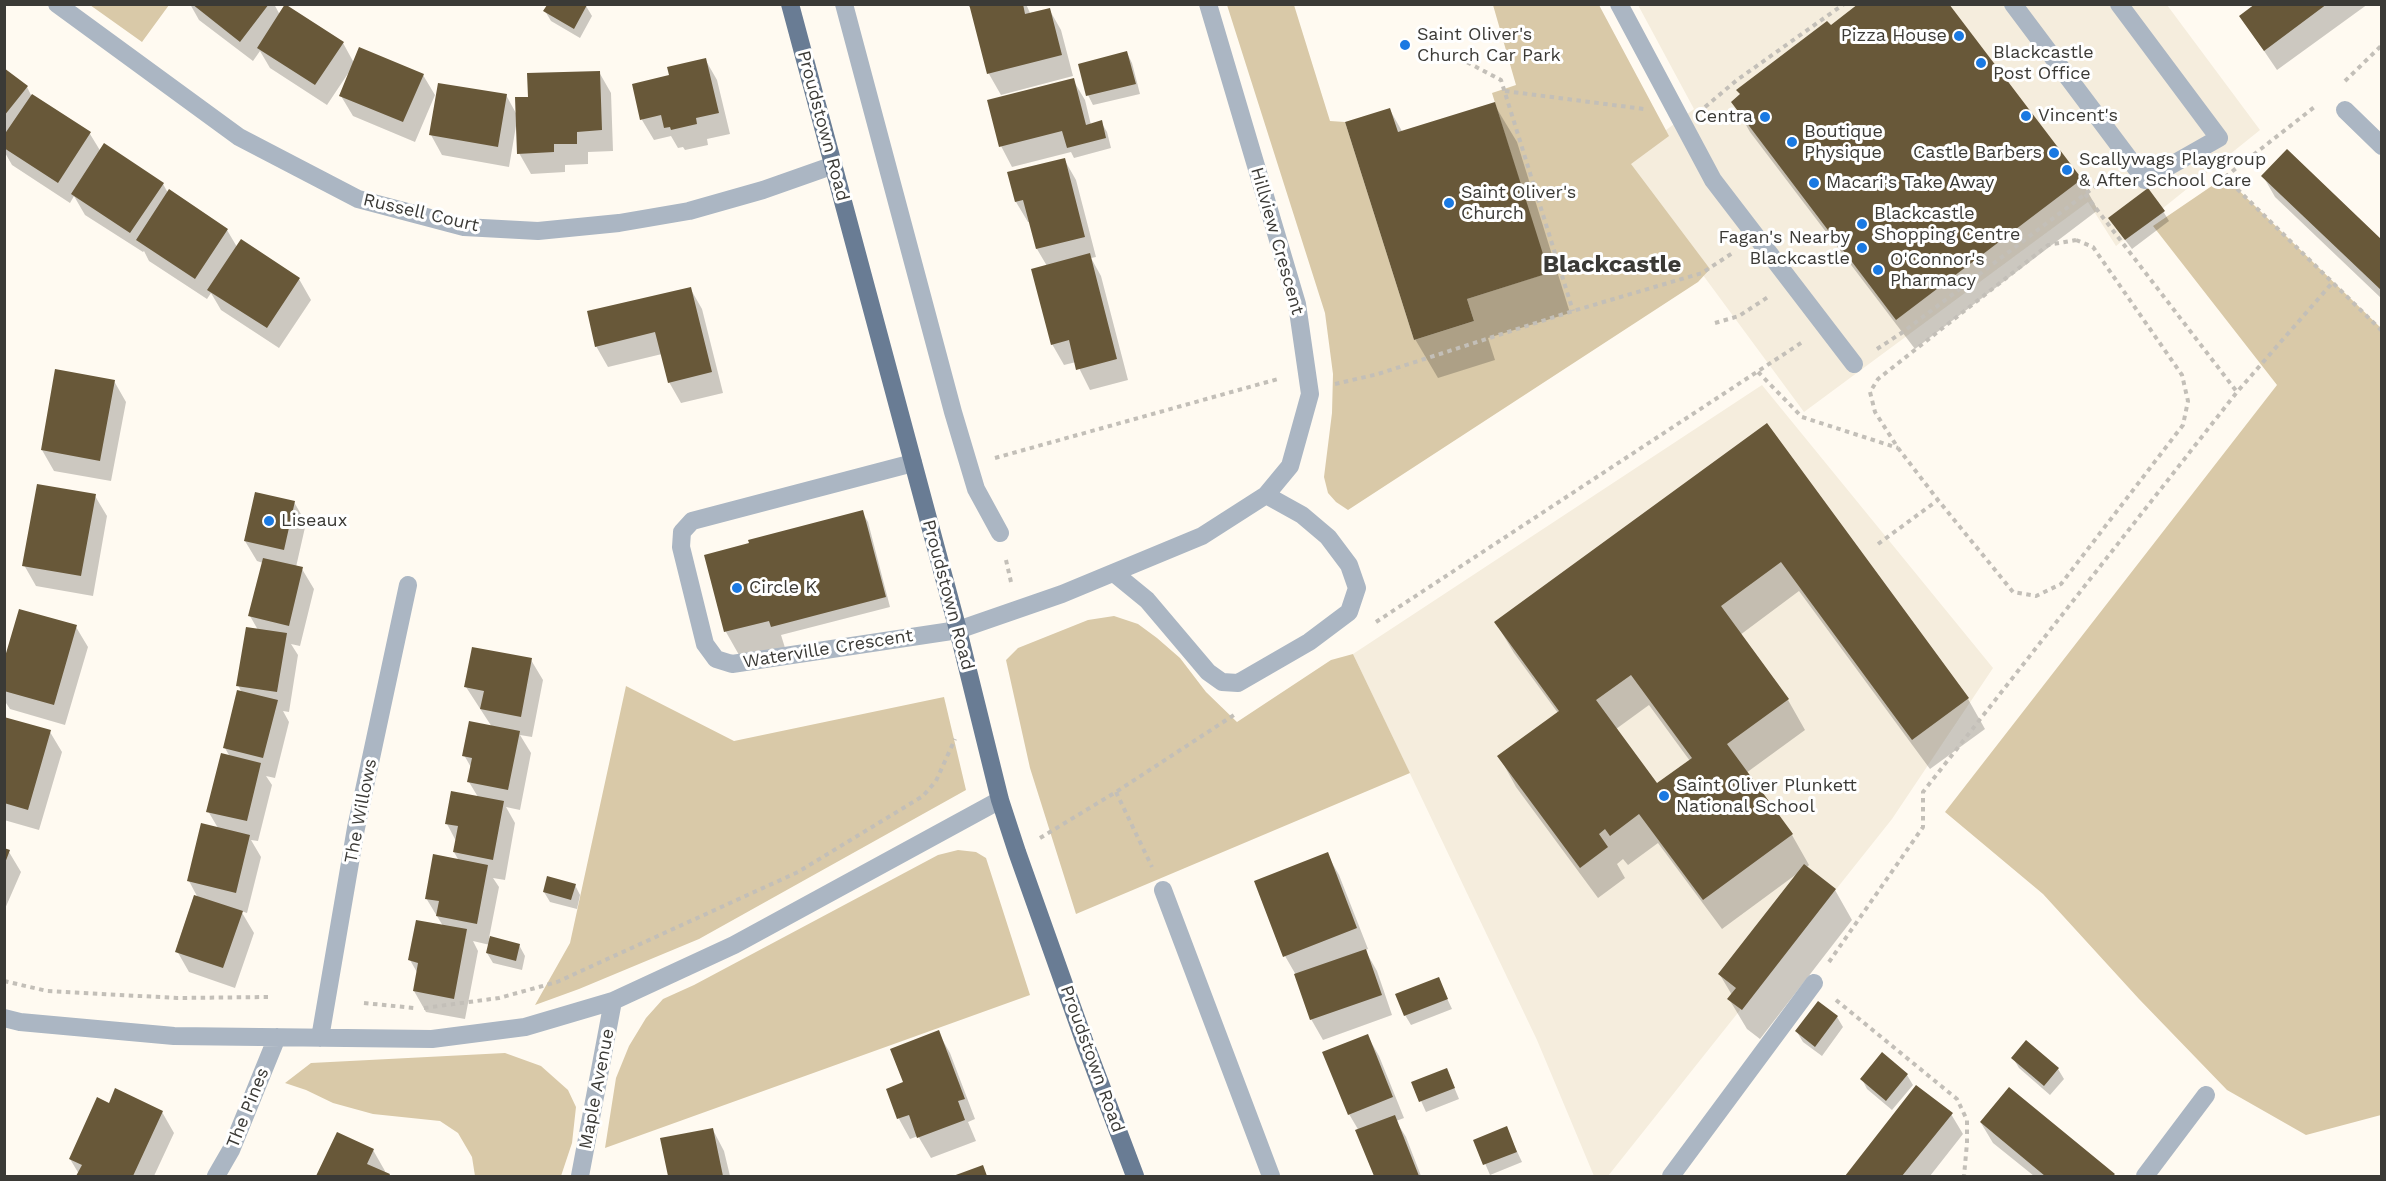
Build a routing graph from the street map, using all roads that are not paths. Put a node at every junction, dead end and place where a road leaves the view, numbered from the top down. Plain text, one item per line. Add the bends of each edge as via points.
1 (57, 4) edge
2 (790, 4) edge
3 (844, 4) edge
4 (1208, 4) edge
5 (1619, 4) edge
6 (2013, 4) edge
7 (2119, 4) edge
8 (2345, 110) dead end
9 (2382, 146) edge
10 (834, 165) junction
11 (1854, 364) road end
12 (913, 463) junction
13 (1266, 495) junction
14 (1000, 533) road end
15 (1114, 573) junction
16 (408, 585) dead end
17 (958, 630) junction
18 (1000, 800) junction
19 (1163, 890) road end
20 (1814, 983) road end
21 (613, 1001) junction
22 (4, 1018) edge
23 (276, 1037) junction
24 (320, 1038) junction
25 (2206, 1095) dead end
26 (216, 1176) edge
27 (580, 1176) edge
28 (1135, 1176) edge
29 (1270, 1176) edge
30 (1671, 1176) edge
31 (2145, 1176) edge

1 - 10 street, Russell Court via 238,137 358,199 464,227 538,231 619,224 689,211
2 - 10 main road, Proudstown Road
3 - 14 street via 953,412 976,489
4 - 13 street, Hillview Crescent via 1297,304 1310,394 1290,466
5 - 11 street via 1713,180
6 - 7 street via 2145,180 2219,138
8 - 9 street
10 - 12 main road, Proudstown Road
12 - 17 main road, Proudstown Road
12 - 17 street, Waterville Crescent via 692,521 682,532 681,547 705,644 716,659 732,664
13 - 15 street, Hillview Crescent via 1202,536
13 - 15 street via 1302,515 1328,537 1349,565 1357,588 1349,612 1309,642 1238,683 1222,682 1208,672 1147,600
15 - 17 street, Hillview Crescent
16 - 24 street, The Willows via 356,828
17 - 18 main road, Proudstown Road
18 - 21 street via 734,945
18 - 28 main road, Proudstown Road
19 - 29 street
20 - 30 street
21 - 24 street via 525,1027 432,1039
21 - 27 street, Maple Avenue
22 - 23 street via 174,1036
23 - 24 street
23 - 26 street, The Pines via 231,1150
25 - 31 street

